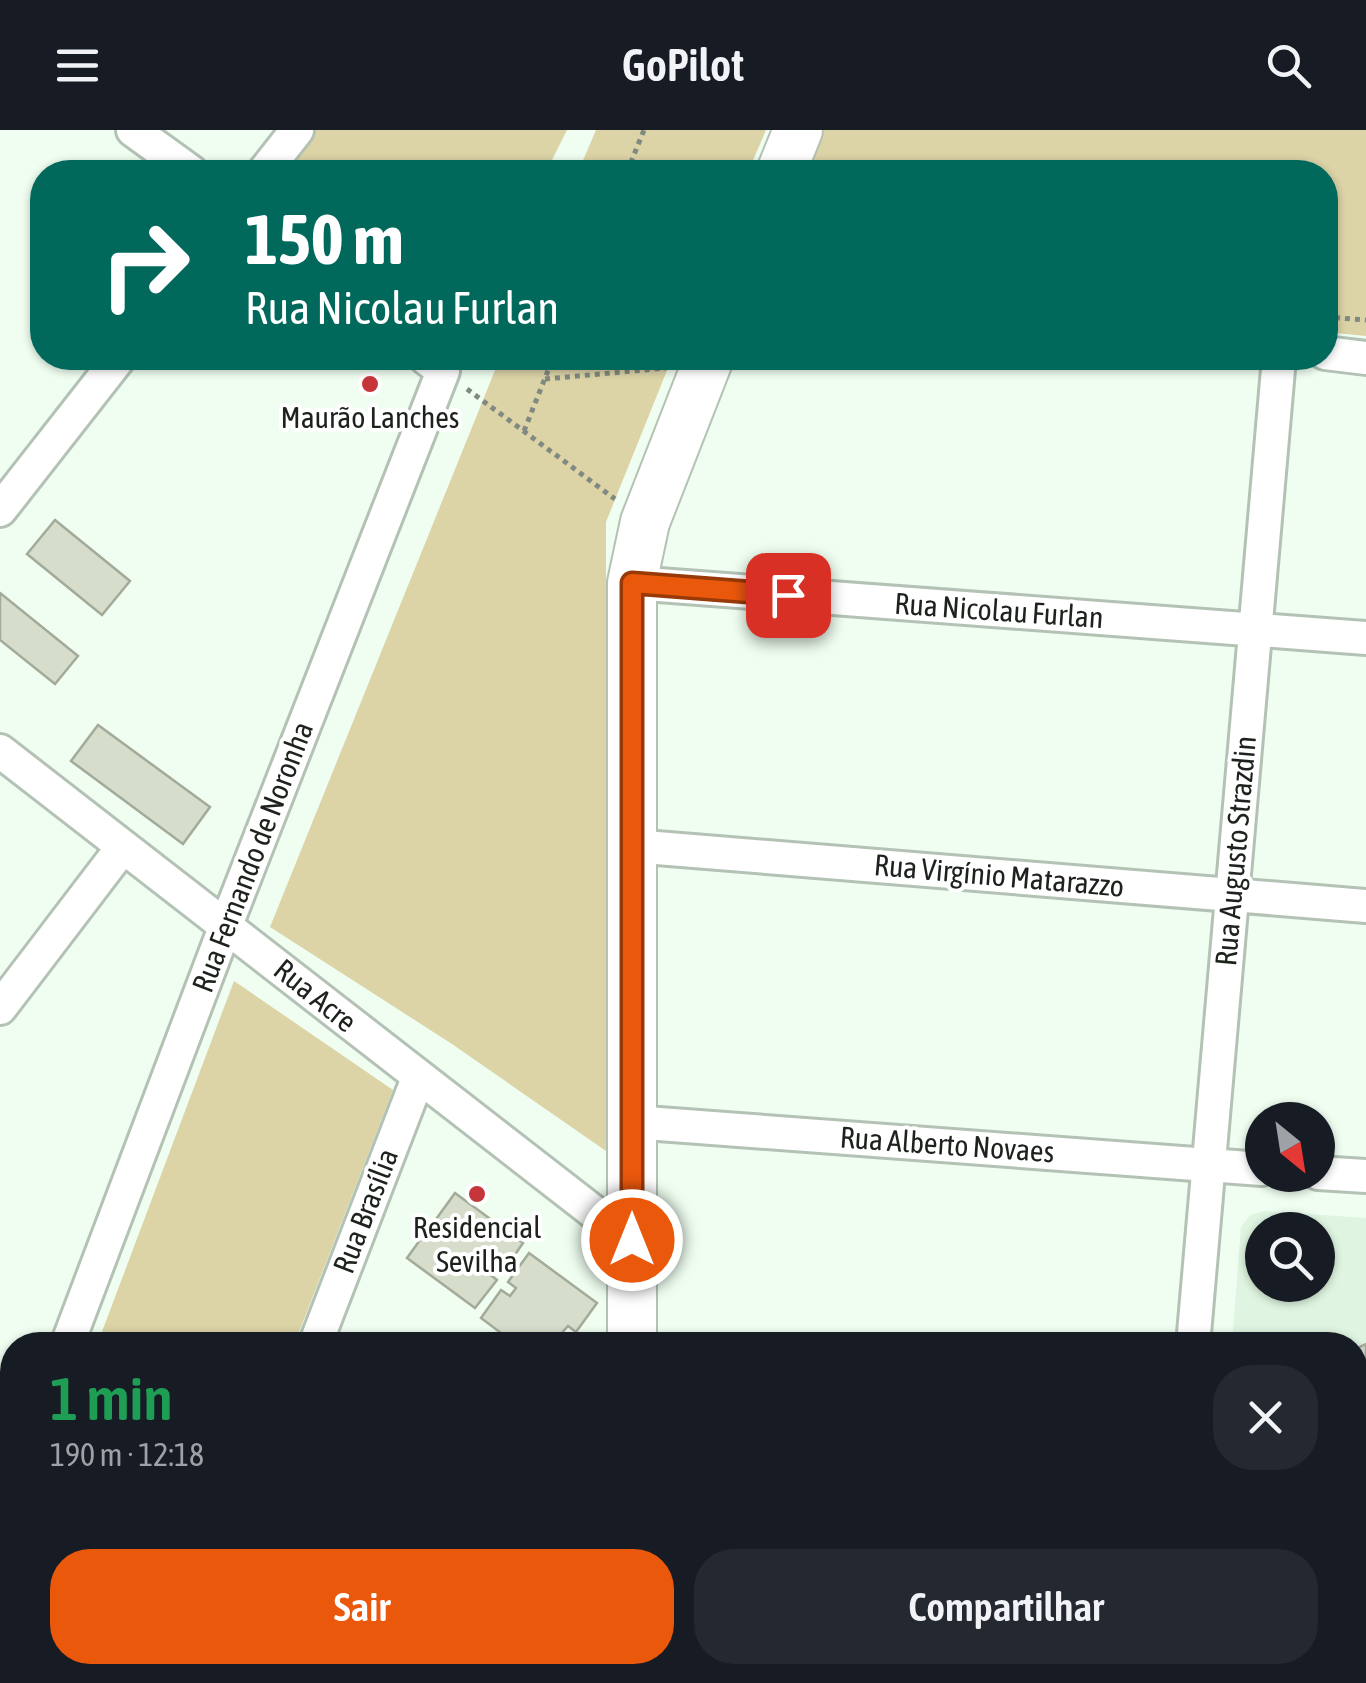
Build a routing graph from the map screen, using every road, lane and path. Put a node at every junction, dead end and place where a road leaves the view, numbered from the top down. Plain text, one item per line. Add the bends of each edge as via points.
1 (133, 130) edge
2 (297, 130) edge
3 (644, 130) edge
4 (798, 130) edge
5 (175, 160) edge
6 (273, 160) edge
7 (632, 160) edge
8 (787, 160) edge
9 (1338, 318) edge
10 (1366, 320) edge
11 (1338, 355) edge
12 (1366, 358) edge
13 (110, 370) edge
14 (433, 370) edge
15 (443, 370) edge
16 (548, 370) edge
17 (626, 370) edge
18 (705, 370) edge
19 (1277, 370) edge
20 (545, 379) junction
21 (524, 431) junction
22 (0, 510) edge
23 (646, 522) junction
24 (632, 583) junction
25 (1255, 630) junction
26 (1366, 638) edge
27 (4, 764) edge
28 (632, 846) junction
29 (122, 848) junction
30 (1232, 895) junction
31 (1366, 906) edge
32 (226, 925) junction
33 (0, 1008) edge
34 (418, 1078) junction
35 (632, 1122) junction
36 (1209, 1165) junction
37 (1245, 1168) edge
38 (1335, 1174) edge
39 (1366, 1176) edge
40 (632, 1240) junction
41 (72, 1332) edge
42 (320, 1332) edge
43 (632, 1332) edge
44 (1194, 1332) edge

1 - 5 street
2 - 6 street
3 - 7 path
4 - 8 street
9 - 10 path
11 - 12 street
13 - 22 street
14 - 32 street, Rua Fernando de Noronha
15 - 21 path
16 - 20 path
17 - 20 path
18 - 23 street
19 - 25 street, Rua Augusto Strazdin
20 - 21 path
21 - 23 path
23 - 24 street
24 - 25 street, Rua Nicolau Furlan
24 - 28 street
25 - 26 street, Rua Nicolau Furlan
25 - 30 street, Rua Augusto Strazdin
27 - 29 street, Rua Acre
28 - 30 street, Rua Virgínio Matarazzo
28 - 35 street
29 - 32 street, Rua Acre
29 - 33 street
30 - 31 street, Rua Virgínio Matarazzo
30 - 36 street, Rua Augusto Strazdin
32 - 34 street, Rua Acre
32 - 41 street, Rua Fernando de Noronha
34 - 40 street, Rua Acre
34 - 42 street, Rua Brasília
35 - 36 street, Rua Alberto Novaes
35 - 40 street
36 - 37 street, Rua Alberto Novaes
36 - 44 street, Rua Augusto Strazdin
38 - 39 street
40 - 43 street

